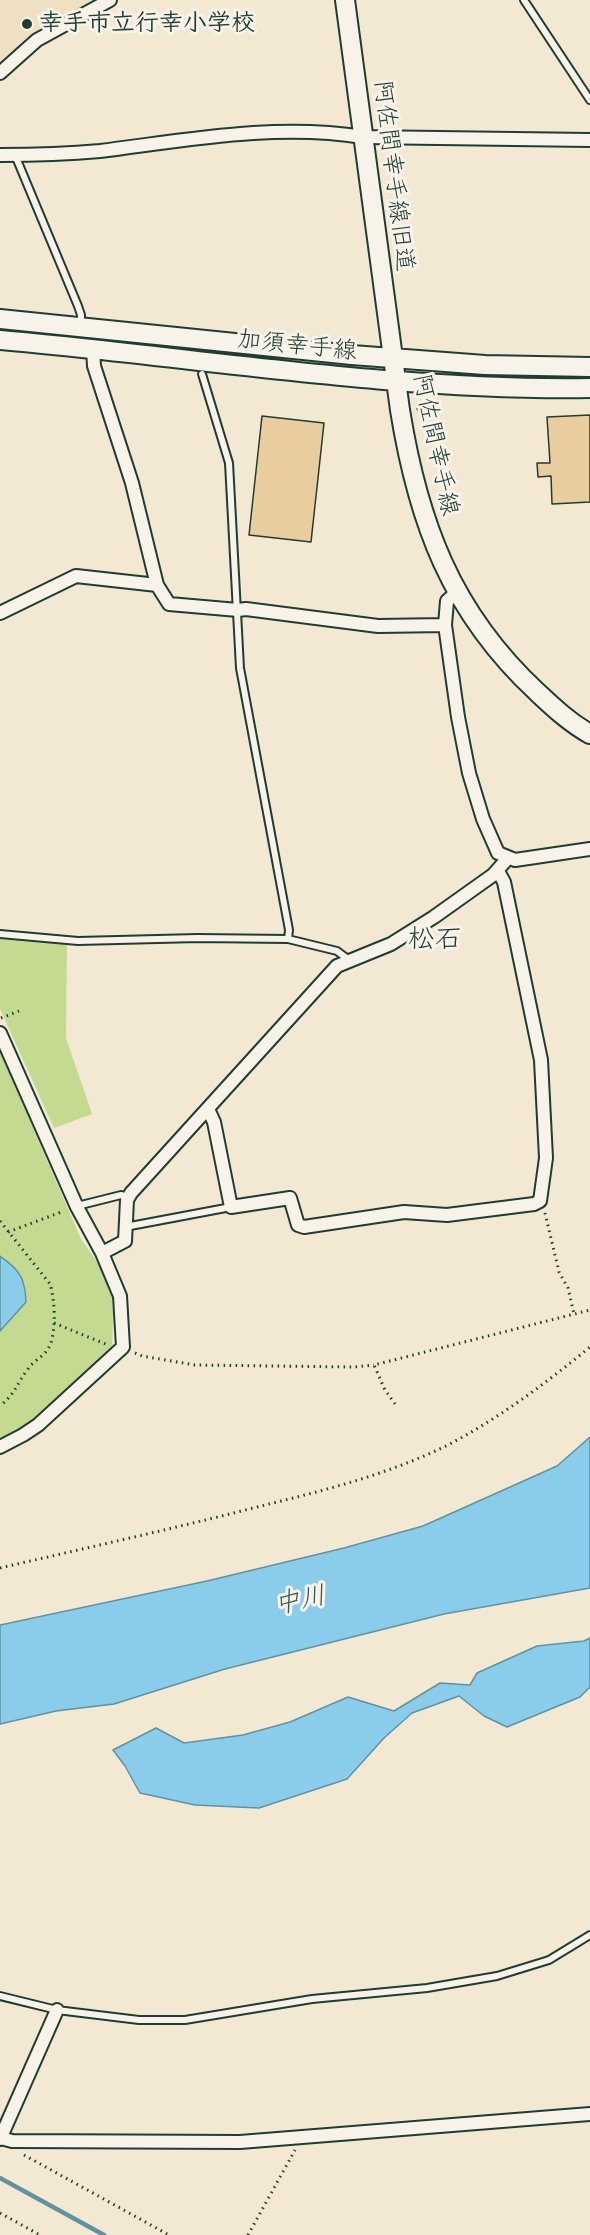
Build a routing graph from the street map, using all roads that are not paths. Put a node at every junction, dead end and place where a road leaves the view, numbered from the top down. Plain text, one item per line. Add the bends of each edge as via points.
1 (110, 0) edge
2 (345, 0) edge
3 (524, 0) edge
4 (0, 73) edge
5 (590, 100) edge
6 (363, 137) junction
7 (590, 140) edge
8 (0, 155) edge
9 (15, 155) junction
10 (0, 319) edge
11 (81, 328) junction
12 (0, 340) edge
13 (93, 348) junction
14 (393, 358) junction
15 (590, 367) edge
16 (202, 374) dead end
17 (396, 381) junction
18 (590, 388) edge
19 (157, 585) junction
20 (457, 592) junction
21 (238, 610) junction
22 (0, 613) edge
23 (445, 625) junction
24 (590, 734) edge
25 (590, 849) edge
26 (507, 858) junction
27 (498, 871) junction
28 (0, 934) edge
29 (288, 939) junction
30 (349, 960) junction
31 (0, 1033) edge
32 (208, 1109) junction
33 (128, 1197) junction
34 (77, 1207) junction
35 (231, 1207) junction
36 (125, 1227) junction
37 (102, 1253) junction
38 (0, 1447) edge
39 (590, 1935) edge
40 (0, 1996) edge
41 (57, 2010) junction
42 (590, 2114) edge
43 (0, 2138) edge

1 - 4 street via 37,40
2 - 6 main road, 阿佐間幸手線旧道
3 - 5 lane
6 - 7 street
6 - 9 street via 293,130 97,151
6 - 14 main road, 阿佐間幸手線旧道
8 - 9 street
9 - 11 lane via 78,306
10 - 11 main road, 加須幸手線
11 - 14 main road, 加須幸手線
12 - 13 main road, 加須幸手線
13 - 17 main road, 加須幸手線
13 - 19 street via 94,366 132,483
14 - 15 main road, 加須幸手線
14 - 17 main road, 阿佐間幸手線
16 - 21 lane via 229,463
17 - 18 main road, 加須幸手線
17 - 20 main road, 阿佐間幸手線 via 419,502
19 - 21 street via 169,604
19 - 22 street via 76,576
20 - 23 street via 447,601
20 - 24 main road, 阿佐間幸手線 via 497,650 522,678
21 - 23 street via 378,626
21 - 29 lane via 240,668 290,930
23 - 26 street via 469,773 492,842 498,853
25 - 26 street
26 - 27 street
27 - 30 street via 391,944
27 - 35 street via 504,882 541,1060 546,1158 540,1201 447,1215 404,1212 304,1227 298,1225 290,1198
28 - 29 lane via 78,941
29 - 30 lane via 337,951
30 - 32 street via 337,966
31 - 34 street
32 - 33 street
32 - 35 street
33 - 34 lane via 121,1195
33 - 36 street
34 - 37 street
35 - 36 lane
36 - 37 street via 125,1241
37 - 38 street via 120,1296 118,1347 38,1425
39 - 41 lane via 538,1965 427,1988 312,1999 185,2020 139,2020
40 - 41 lane
41 - 43 street
42 - 43 street via 299,2139 195,2142

